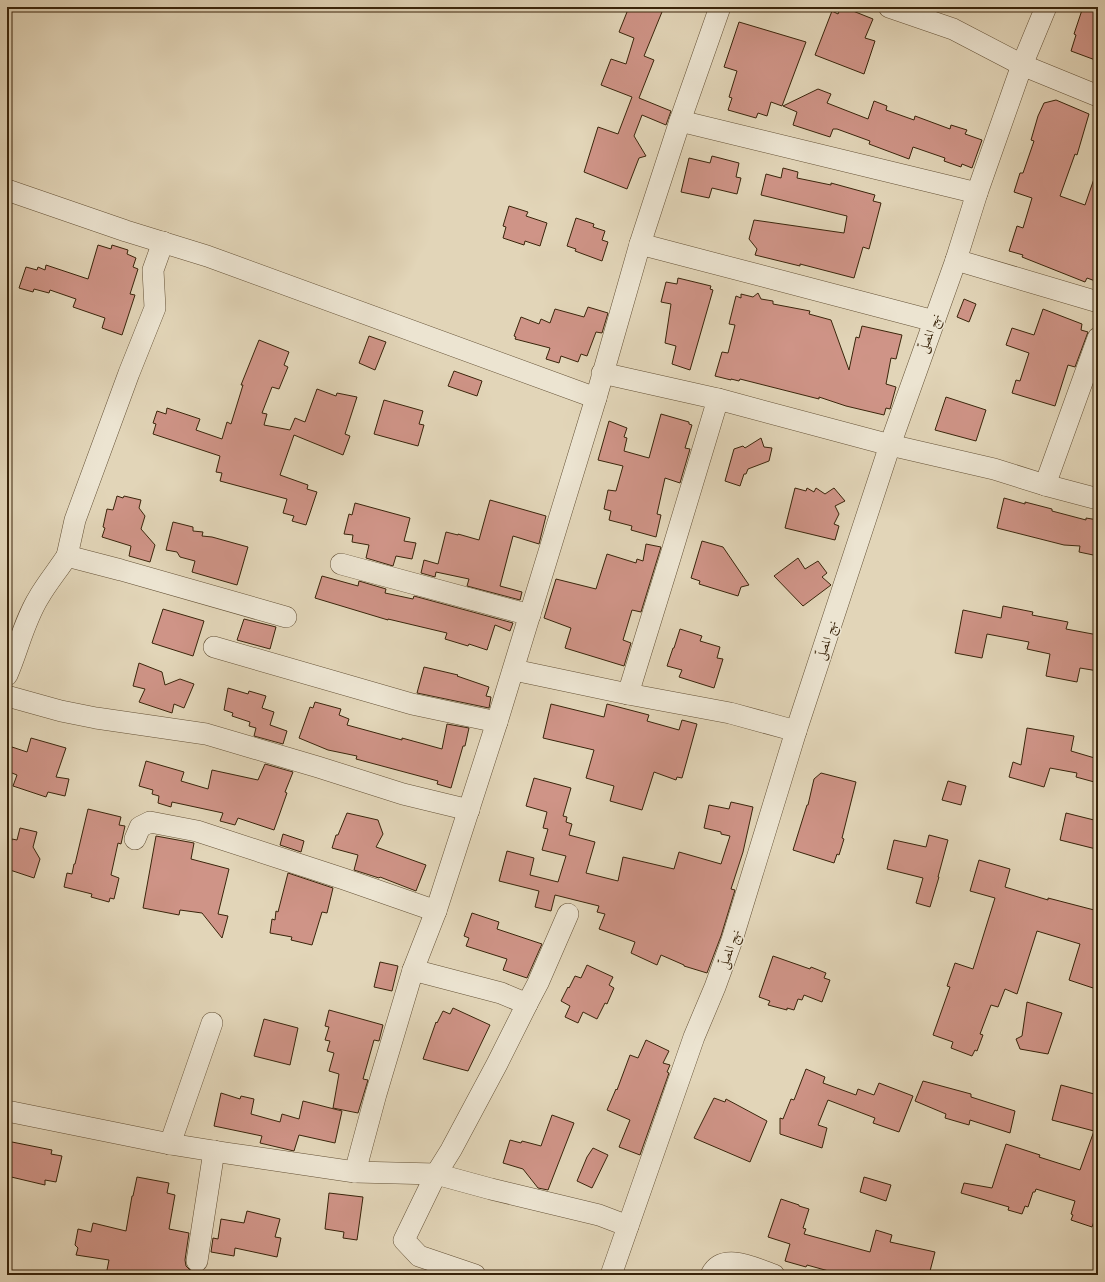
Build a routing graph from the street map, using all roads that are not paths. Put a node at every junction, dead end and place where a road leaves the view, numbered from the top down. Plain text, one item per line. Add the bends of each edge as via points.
1 (720, 7) edge
2 (889, 7) edge
3 (1046, 7) edge
4 (1022, 65) junction
5 (1098, 96) edge
6 (680, 121) junction
7 (7, 190) edge
8 (978, 193) junction
9 (163, 242) junction
10 (640, 244) junction
11 (956, 260) junction
12 (1098, 302) edge
13 (934, 321) junction
14 (1098, 338) edge
15 (602, 373) junction
16 (596, 398) junction
17 (718, 399) junction
18 (890, 445) junction
19 (1045, 485) junction
20 (1098, 499) edge
21 (67, 556) junction
22 (342, 564) dead end
23 (530, 615) junction
24 (286, 617) dead end
25 (214, 647) dead end
26 (514, 670) junction
27 (7, 675) edge
28 (628, 694) junction
29 (7, 696) edge
30 (497, 722) junction
31 (796, 731) junction
32 (469, 810) junction
33 (135, 839) dead end
34 (436, 911) junction
35 (568, 914) dead end
36 (413, 970) junction
37 (527, 1004) junction
38 (212, 1023) dead end
39 (7, 1111) edge
40 (170, 1144) junction
41 (214, 1151) junction
42 (355, 1172) junction
43 (436, 1174) junction
44 (628, 1226) junction
45 (196, 1261) dead end
46 (475, 1275) edge
47 (611, 1275) edge
48 (711, 1275) edge
49 (774, 1275) edge

1 - 6 street
2 - 4 street via 953,30
3 - 4 street, نهج المصلّى
4 - 5 street
4 - 8 street, نهج المصلّى
6 - 8 street
6 - 10 street
7 - 9 street
8 - 11 street, نهج المصلّى
9 - 16 street via 295,287
9 - 21 street via 153,270 155,308 75,520
10 - 13 street
10 - 15 street
11 - 12 street
11 - 13 street, نهج المصلّى
13 - 18 street, نهج المصلّى
14 - 19 street
15 - 16 street
15 - 17 street
16 - 23 street
17 - 18 street
17 - 28 street
18 - 19 street via 994,469
18 - 31 street, نهج المصلّى
19 - 20 street
21 - 24 street
21 - 27 street via 38,597
22 - 23 street
23 - 26 street
25 - 30 street via 412,704
26 - 28 street
26 - 30 street
28 - 31 street via 730,713
29 - 32 street via 96,718 206,734 403,794
30 - 32 street
31 - 44 street, نهج المصلّى via 732,940 694,1037
32 - 34 street
33 - 34 street via 140,827 150,822 197,831
34 - 36 street
35 - 37 street
36 - 37 street via 500,993
36 - 42 street
37 - 43 street via 452,1150
38 - 40 street
39 - 40 street
40 - 41 street
41 - 42 street
41 - 45 street
42 - 43 street
43 - 44 street via 599,1215
43 - 46 street via 404,1240 419,1256
44 - 47 street, نهج المصلّى
48 - 49 street via 714,1268 724,1263 737,1263

